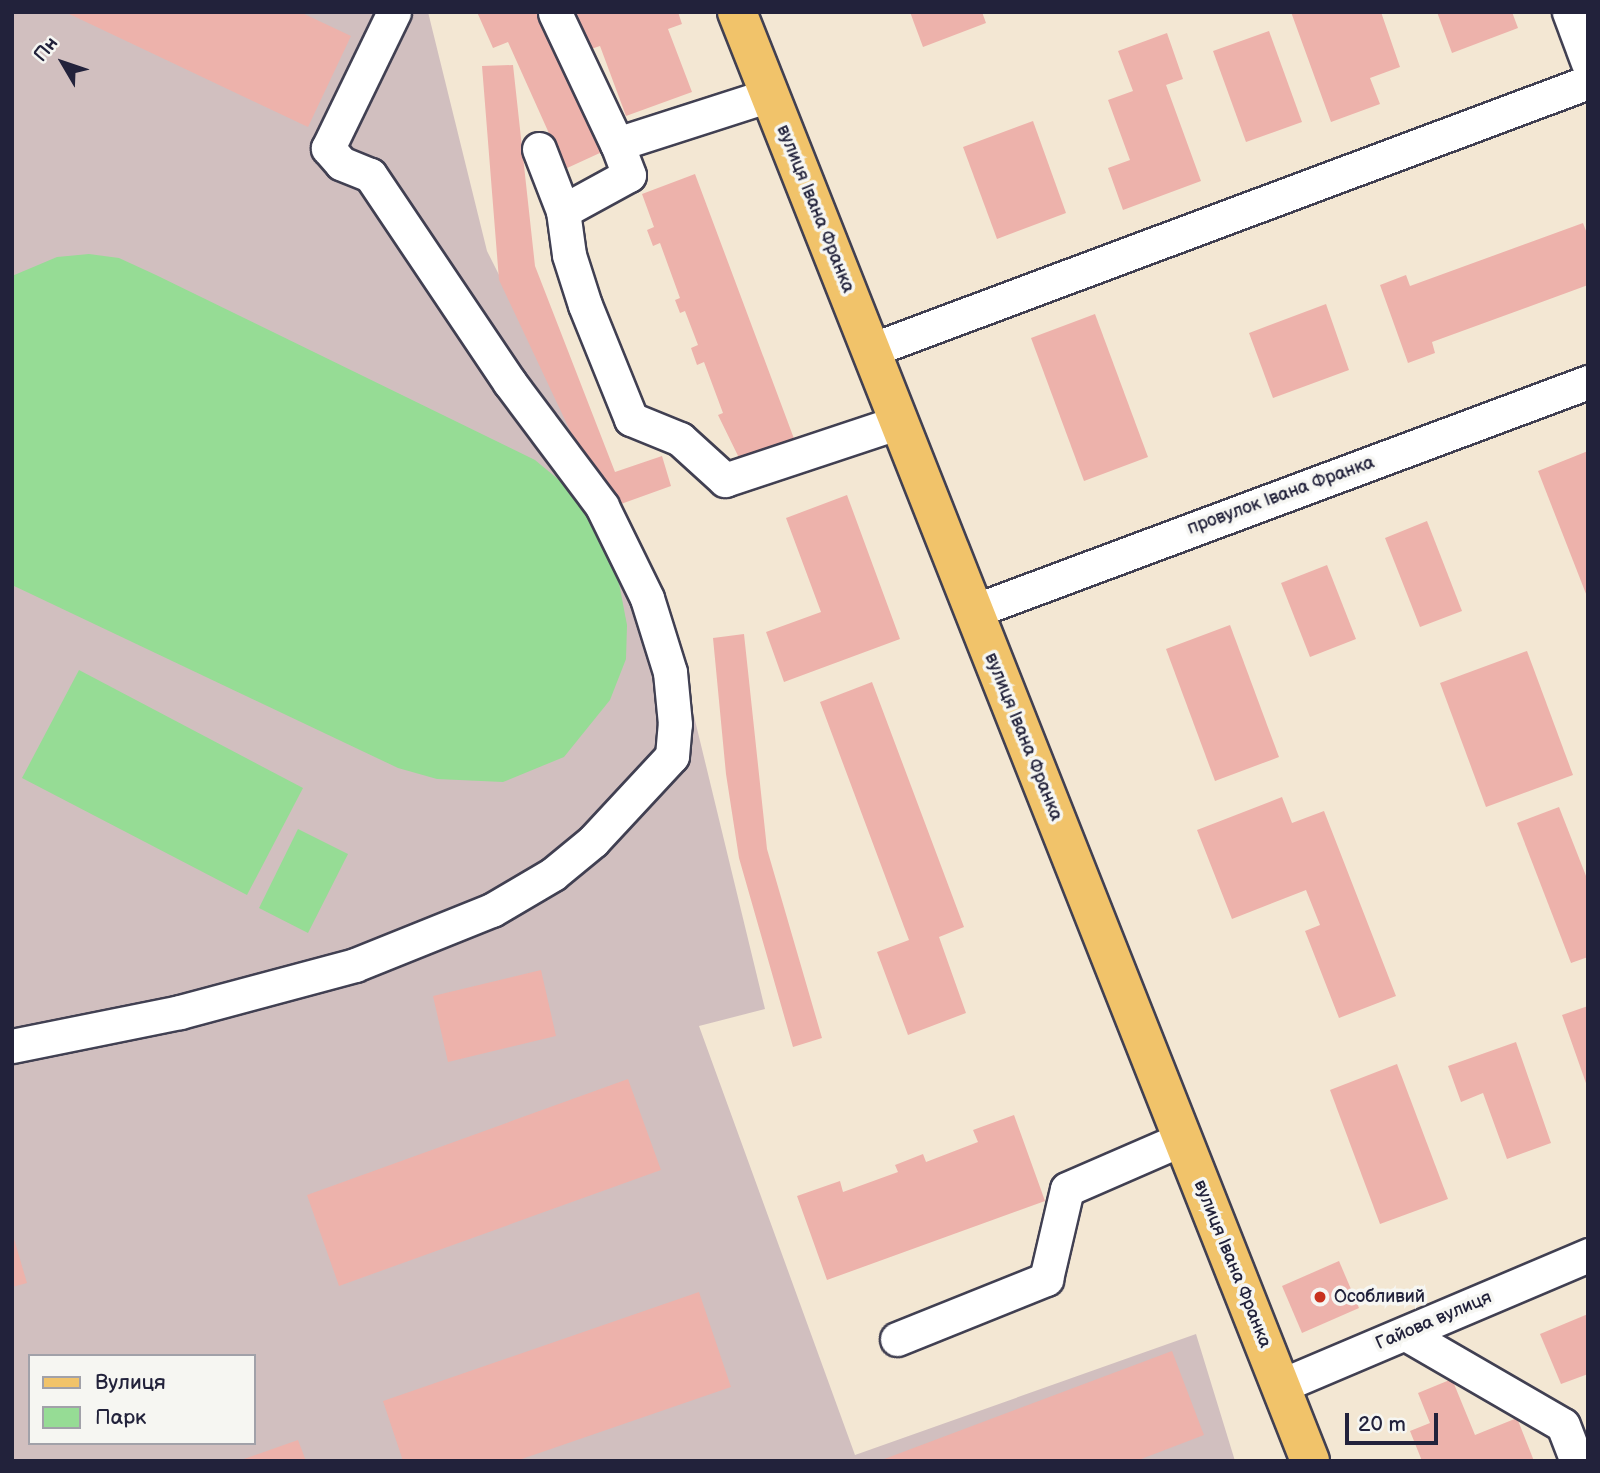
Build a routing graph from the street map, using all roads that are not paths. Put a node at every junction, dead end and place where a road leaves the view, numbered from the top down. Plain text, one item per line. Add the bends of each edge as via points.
1 (394, 12) edge
2 (737, 12) edge
3 (1569, 12) edge
4 (555, 13) edge
5 (1588, 63) edge
6 (1588, 82) edge
7 (770, 95) junction
8 (617, 144) junction
9 (539, 149) dead end
10 (563, 211) junction
11 (871, 350) junction
12 (1588, 382) edge
13 (899, 422) junction
14 (974, 611) junction
15 (12, 1046) edge
16 (1182, 1139) junction
17 (1588, 1255) edge
18 (1406, 1334) junction
19 (897, 1339) dead end
20 (1280, 1386) junction
21 (1576, 1421) edge
22 (1310, 1461) edge
23 (1577, 1461) edge

1 - 15 street via 328,148 341,163 370,176 510,383 602,506 647,598 670,672 675,724 672,756 593,841 553,874 492,910 355,965 180,1012
2 - 7 main road, вулиця Івана Франка
3 - 5 street
4 - 8 street
6 - 11 street
7 - 8 street
7 - 11 main road, вулиця Івана Франка
8 - 10 street via 629,175
9 - 10 street
10 - 13 street via 569,255 585,305 631,419 680,439 725,480
11 - 13 main road, вулиця Івана Франка
12 - 14 street, провулок Івана Франка
13 - 14 main road, вулиця Івана Франка
14 - 16 main road, вулиця Івана Франка
16 - 19 street via 1067,1189 1046,1279
16 - 20 main road, вулиця Івана Франка
17 - 18 street, Гайова вулиця
18 - 20 street, Гайова вулиця
18 - 21 street
20 - 22 main road, вулиця Івана Франка
21 - 23 street

